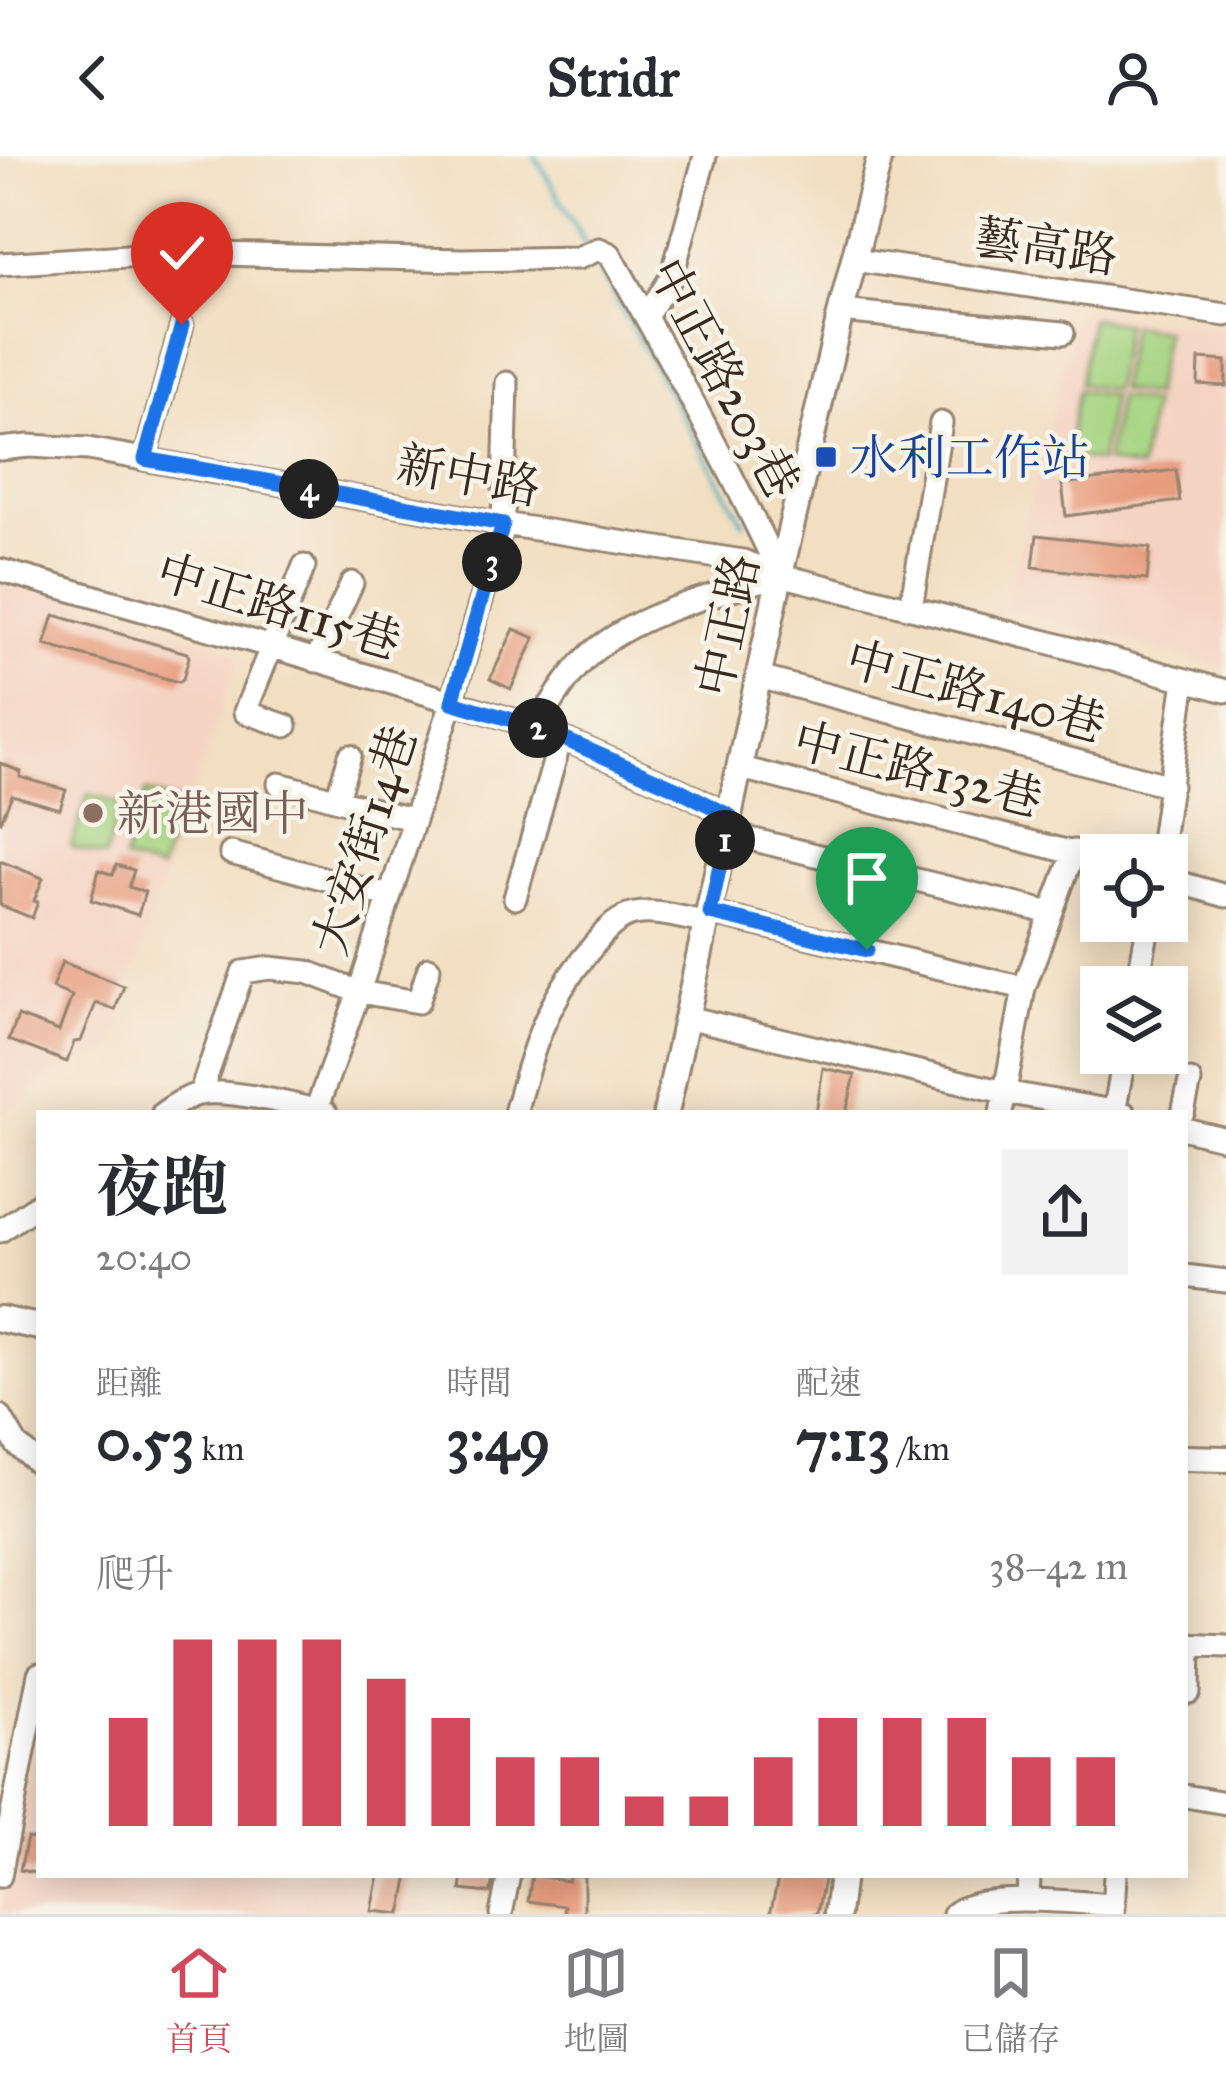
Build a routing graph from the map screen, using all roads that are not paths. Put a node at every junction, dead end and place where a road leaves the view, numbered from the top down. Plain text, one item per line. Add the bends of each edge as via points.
1 (705, 156) edge
2 (880, 156) edge
3 (854, 260) junction
4 (0, 264) edge
5 (841, 311) junction
6 (1226, 314) edge
7 (646, 317) junction
8 (182, 325) dead end
9 (1063, 333) dead end
10 (507, 382) dead end
11 (941, 423) dead end
12 (0, 449) edge
13 (145, 459) junction
14 (503, 524) junction
15 (304, 566) dead end
16 (0, 569) edge
17 (780, 575) junction
18 (352, 583) dead end
19 (911, 608) junction
20 (273, 647) junction
21 (316, 661) junction
22 (759, 677) junction
23 (1185, 680) junction
24 (1226, 691) edge
25 (452, 702) junction
26 (286, 726) dead end
27 (536, 727) junction
28 (561, 738) junction
29 (350, 756) dead end
30 (741, 768) junction
31 (279, 784) dead end
32 (1172, 786) junction
33 (337, 799) junction
34 (414, 819) junction
35 (728, 824) junction
36 (1164, 834) edge
37 (1074, 851) junction
38 (231, 853) dead end
39 (1080, 853) edge
40 (1188, 885) edge
41 (388, 896) junction
42 (1226, 896) edge
43 (515, 898) dead end
44 (1051, 913) junction
45 (708, 918) junction
46 (429, 968) dead end
47 (1024, 988) junction
48 (358, 992) junction
49 (686, 1017) junction
50 (1123, 1074) edge
51 (1190, 1082) dead end
52 (200, 1094) junction
53 (1003, 1102) edge
54 (271, 1107) edge
55 (1085, 1109) edge
56 (167, 1110) edge
57 (301, 1110) edge
58 (322, 1110) edge
59 (516, 1110) edge
60 (667, 1110) edge
61 (1118, 1110) edge
62 (1184, 1110) edge
63 (1188, 1130) edge
64 (1226, 1139) edge
65 (36, 1206) edge
66 (0, 1231) edge
67 (1188, 1276) edge
68 (1226, 1281) edge
69 (0, 1318) edge
70 (36, 1326) edge
71 (0, 1416) edge
72 (1188, 1458) edge
73 (1226, 1460) edge
74 (36, 1461) edge
75 (1188, 1644) edge
76 (1226, 1646) edge
77 (36, 1689) edge
78 (1189, 1692) dead end
79 (1188, 1797) edge
80 (1226, 1804) edge
81 (0, 1876) edge
82 (508, 1878) edge
83 (842, 1878) edge
84 (1115, 1878) edge
85 (1025, 1882) edge
86 (1113, 1910) edge
87 (501, 1914) edge
88 (836, 1914) edge
89 (954, 1914) edge

1 - 7 street via 672,276
2 - 3 main road, 中正路
3 - 5 main road, 中正路
3 - 6 street, 藝高路
4 - 7 street, 中正路203巷 via 174,254 578,258 599,249 610,254
5 - 9 street
5 - 17 main road, 中正路
7 - 17 street, 中正路203巷
8 - 13 street
10 - 14 street, 大安街14巷
11 - 19 street
12 - 13 street, 新中路 via 88,449
13 - 14 street, 新中路
14 - 17 street, 新中路 via 743,561
14 - 25 street, 大安街14巷
15 - 20 street
16 - 20 street, 中正路115巷
17 - 19 street, 新中路
17 - 22 main road, 中正路
17 - 27 street via 632,626 596,649
18 - 21 street
19 - 23 street, 新中路
20 - 21 street, 中正路115巷
20 - 26 street via 245,712
21 - 25 street, 中正路115巷
22 - 30 main road, 中正路
22 - 32 street, 中正路140巷
23 - 24 street, 新中路
23 - 32 street
25 - 27 street, 中正路115巷
25 - 34 street, 大安街14巷
27 - 28 street, 中正路115巷
28 - 35 street, 中正路115巷 via 678,789
28 - 43 street
29 - 33 street
30 - 35 main road, 中正路
30 - 37 street, 中正路132巷
31 - 33 street
32 - 36 street
33 - 34 street
34 - 41 street, 大安街14巷
35 - 44 street, 中正路115巷
35 - 45 main road, 中正路
37 - 39 street, 中正路132巷
37 - 44 street
38 - 41 street
40 - 42 street
41 - 48 street, 大安街14巷
44 - 47 street
45 - 47 street
45 - 49 main road, 中正路
45 - 59 street via 624,917 602,935 550,1006
46 - 48 street via 418,1002
47 - 53 street
48 - 52 street via 308,972 243,972
48 - 58 street, 大安街14巷
49 - 53 street
49 - 60 main road, 中正路
50 - 61 street
51 - 62 street
52 - 54 street
52 - 56 street
53 - 55 street
54 - 57 street
63 - 64 street
65 - 66 street
67 - 68 street
69 - 70 main road
71 - 74 street
72 - 73 main road
75 - 76 street
75 - 78 street
77 - 81 street
79 - 80 street
82 - 87 street
83 - 88 main road
84 - 86 street
85 - 86 street
85 - 89 street

